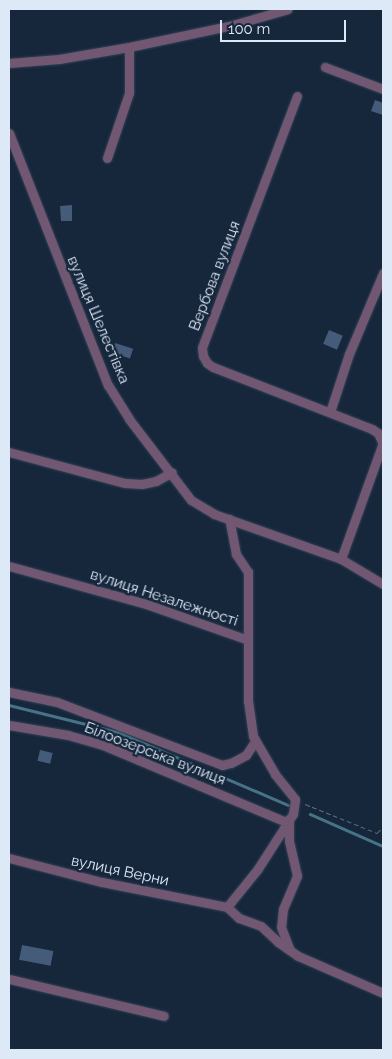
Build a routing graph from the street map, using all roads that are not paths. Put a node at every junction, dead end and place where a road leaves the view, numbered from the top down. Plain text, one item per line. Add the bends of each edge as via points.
1 (288, 9) edge
2 (128, 47) junction
3 (9, 63) edge
4 (324, 67) dead end
5 (383, 89) edge
6 (297, 96) dead end
7 (9, 133) edge
8 (107, 158) dead end
9 (383, 273) edge
10 (330, 412) junction
11 (383, 445) edge
12 (9, 452) edge
13 (172, 472) junction
14 (230, 519) junction
15 (341, 559) junction
16 (9, 566) edge
17 (383, 584) edge
18 (248, 640) junction
19 (9, 692) edge
20 (9, 725) edge
21 (255, 741) junction
22 (290, 818) junction
23 (9, 858) edge
24 (227, 907) junction
25 (291, 951) junction
26 (9, 979) edge
27 (383, 993) edge
28 (164, 1016) dead end

1 - 2 street via 229,26
2 - 3 street via 59,59
2 - 8 street via 129,93
4 - 5 street
6 - 10 street, Вербова вулиця via 202,348 207,363 213,366
7 - 13 street, вулиця Шелестівка via 108,385 129,419
9 - 10 street via 349,354
10 - 11 street, Вербова вулиця via 372,428
11 - 15 street
12 - 13 street via 126,483 142,484
13 - 14 street, вулиця Шелестівка via 191,500 214,514
14 - 15 street, вулиця Шелестівка
14 - 18 street, вулиця Незалежності via 236,554 248,572
15 - 17 street, вулиця Шелестівка
16 - 18 street, вулиця Незалежності via 146,604
18 - 21 street via 248,701
19 - 21 street, Білоозерська вулиця via 57,702 222,765 246,756
20 - 22 street, Білоозерська вулиця via 103,745
21 - 22 street via 295,800
22 - 24 street via 257,870
22 - 25 street via 290,841 297,876 284,908 281,927
23 - 24 street, вулиця Верни via 102,882
24 - 25 street via 239,918 261,926
25 - 27 street
26 - 28 street

